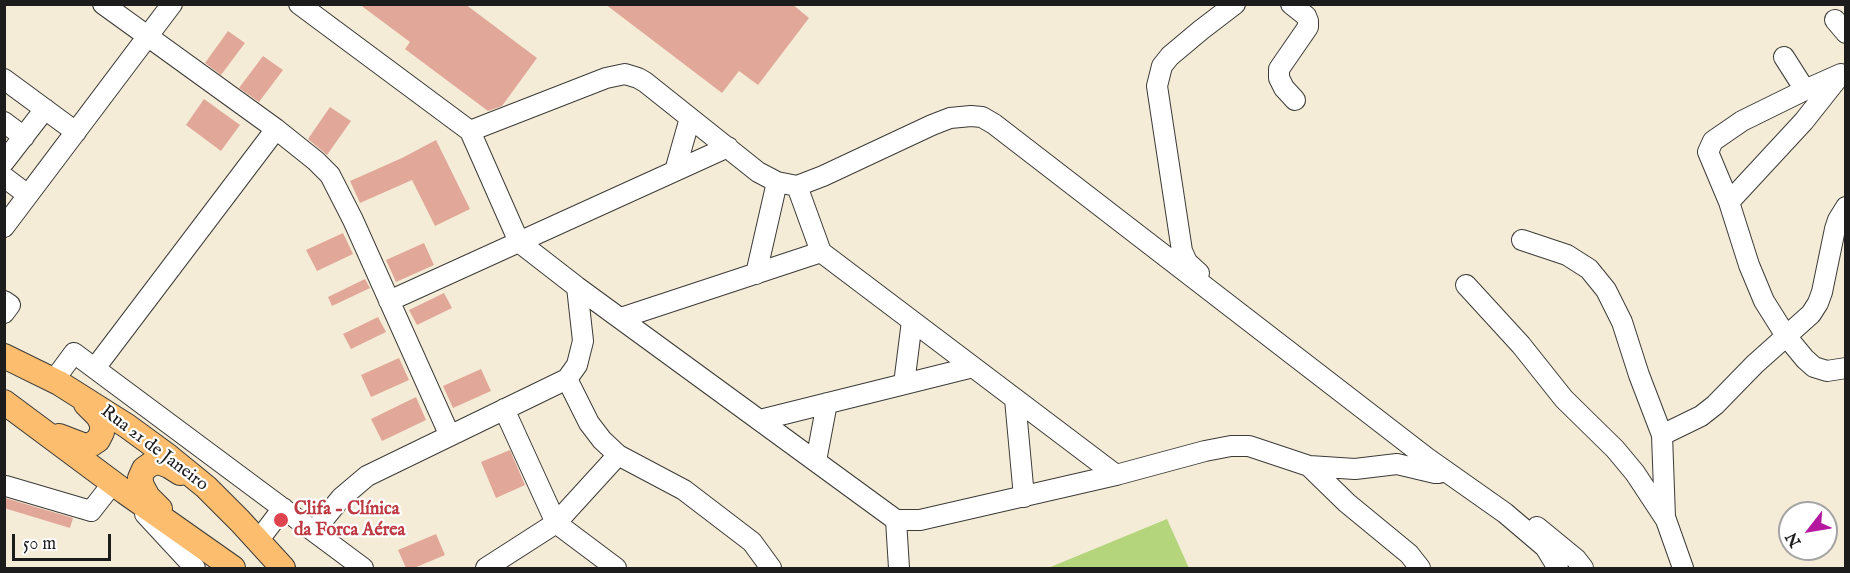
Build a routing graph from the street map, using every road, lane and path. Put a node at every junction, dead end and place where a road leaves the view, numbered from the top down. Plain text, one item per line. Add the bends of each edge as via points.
1 (103, 4) edge
2 (172, 4) edge
3 (299, 4) edge
4 (1235, 4) edge
5 (1291, 4) edge
6 (147, 37) junction
7 (1784, 57) dead end
8 (1843, 71) edge
9 (4, 79) edge
10 (1805, 90) junction
11 (1295, 100) dead end
12 (45, 109) junction
13 (690, 118) junction
14 (4, 122) edge
15 (276, 129) junction
16 (470, 131) junction
17 (76, 132) junction
18 (24, 137) junction
19 (728, 147) junction
20 (4, 162) edge
21 (675, 171) junction
22 (4, 177) edge
23 (777, 182) junction
24 (797, 186) junction
25 (28, 195) junction
26 (1730, 202) junction
27 (1845, 207) edge
28 (4, 227) edge
29 (1522, 240) dead end
30 (519, 242) junction
31 (821, 252) junction
32 (756, 274) junction
33 (1466, 285) dead end
34 (577, 287) junction
35 (4, 301) edge
36 (389, 301) junction
37 (4, 313) edge
38 (621, 318) junction
39 (912, 321) junction
40 (1786, 336) junction
41 (4, 356) edge
42 (973, 367) junction
43 (95, 368) junction
44 (1845, 368) edge
45 (567, 379) junction
46 (57, 381) junction
47 (904, 384) junction
48 (1016, 399) junction
49 (4, 402) edge
50 (826, 404) junction
51 (504, 409) junction
52 (25, 418) junction
53 (760, 420) junction
54 (1662, 435) junction
55 (450, 436) junction
56 (618, 455) junction
57 (816, 461) junction
58 (1309, 466) junction
59 (1441, 468) junction
60 (1116, 474) junction
61 (6, 486) dead end
62 (119, 488) junction
63 (1024, 497) junction
64 (283, 508) junction
65 (896, 520) junction
66 (1666, 520) junction
67 (240, 521) junction
68 (556, 523) junction
69 (314, 531) junction
70 (258, 541) junction
71 (225, 563) edge
72 (195, 568) edge
73 (283, 568) edge
74 (363, 568) edge
75 (486, 568) edge
76 (616, 568) edge
77 (771, 568) edge
78 (899, 568) edge
79 (1420, 568) edge
80 (1558, 568) edge
81 (1584, 568) edge
82 (1683, 568) edge

1 - 6 street
2 - 6 street
3 - 16 street
4 - 81 street via 1170,57 1159,74 1157,86 1177,223 1187,262 1561,545
5 - 11 street via 1308,21 1308,27 1279,69 1284,88
6 - 15 street
6 - 17 street
7 - 10 street
8 - 10 street
8 - 26 street via 1792,135
9 - 12 street
10 - 26 street via 1742,121 1713,141 1708,152
12 - 17 street
12 - 18 street
13 - 16 street via 645,82 625,74
13 - 19 street
13 - 21 street
14 - 18 street
15 - 36 street via 330,175
15 - 43 street
16 - 30 street
17 - 25 street
18 - 20 street
19 - 21 street
19 - 23 street
21 - 30 street
22 - 25 street
23 - 24 street
23 - 32 street
24 - 31 street
24 - 59 street via 950,118 982,117
25 - 28 street
26 - 40 street via 1764,301
27 - 40 street via 1838,220 1818,303
29 - 54 street via 1568,255 1589,269 1606,290 1623,322
30 - 34 street
30 - 36 street
31 - 32 street
31 - 39 street
32 - 38 street
33 - 66 street via 1564,399 1615,448
34 - 38 street
34 - 45 street via 583,341 577,365
35 - 37 street via 10,305
36 - 55 street
38 - 53 street
39 - 42 street
39 - 47 street
40 - 44 street via 1814,367 1827,371
40 - 54 street via 1715,405
41 - 46 main road, Rua 21 de Janeiro
42 - 47 street
42 - 48 street
43 - 46 street via 74,353
43 - 64 street
45 - 51 street
45 - 56 street via 589,423
46 - 52 main road via 98,416 102,432 98,440 85,446
46 - 67 main road, Rua 21 de Janeiro via 168,456
47 - 50 street
48 - 60 street
48 - 63 street
49 - 52 main road
50 - 53 street
50 - 57 street
51 - 55 street
51 - 68 street
52 - 62 main road
53 - 57 street
54 - 66 street
55 - 69 street via 367,476 341,498
56 - 68 street
56 - 77 street via 684,490 753,542
57 - 65 street
58 - 59 street via 1355,469 1397,464 1435,473 1441,472
58 - 60 street via 1250,446 1230,446
58 - 79 street
59 - 80 street via 1545,547
60 - 63 street
61 - 62 street via 91,511
62 - 71 main road
62 - 72 street
63 - 65 street via 920,520
64 - 69 street
64 - 70 street
65 - 78 street
66 - 82 street
67 - 70 main road, Rua 21 de Janeiro
67 - 71 main road via 169,466 159,462 144,469 140,478 148,497
68 - 75 street
68 - 76 street
69 - 74 street
70 - 73 main road, Rua 21 de Janeiro

